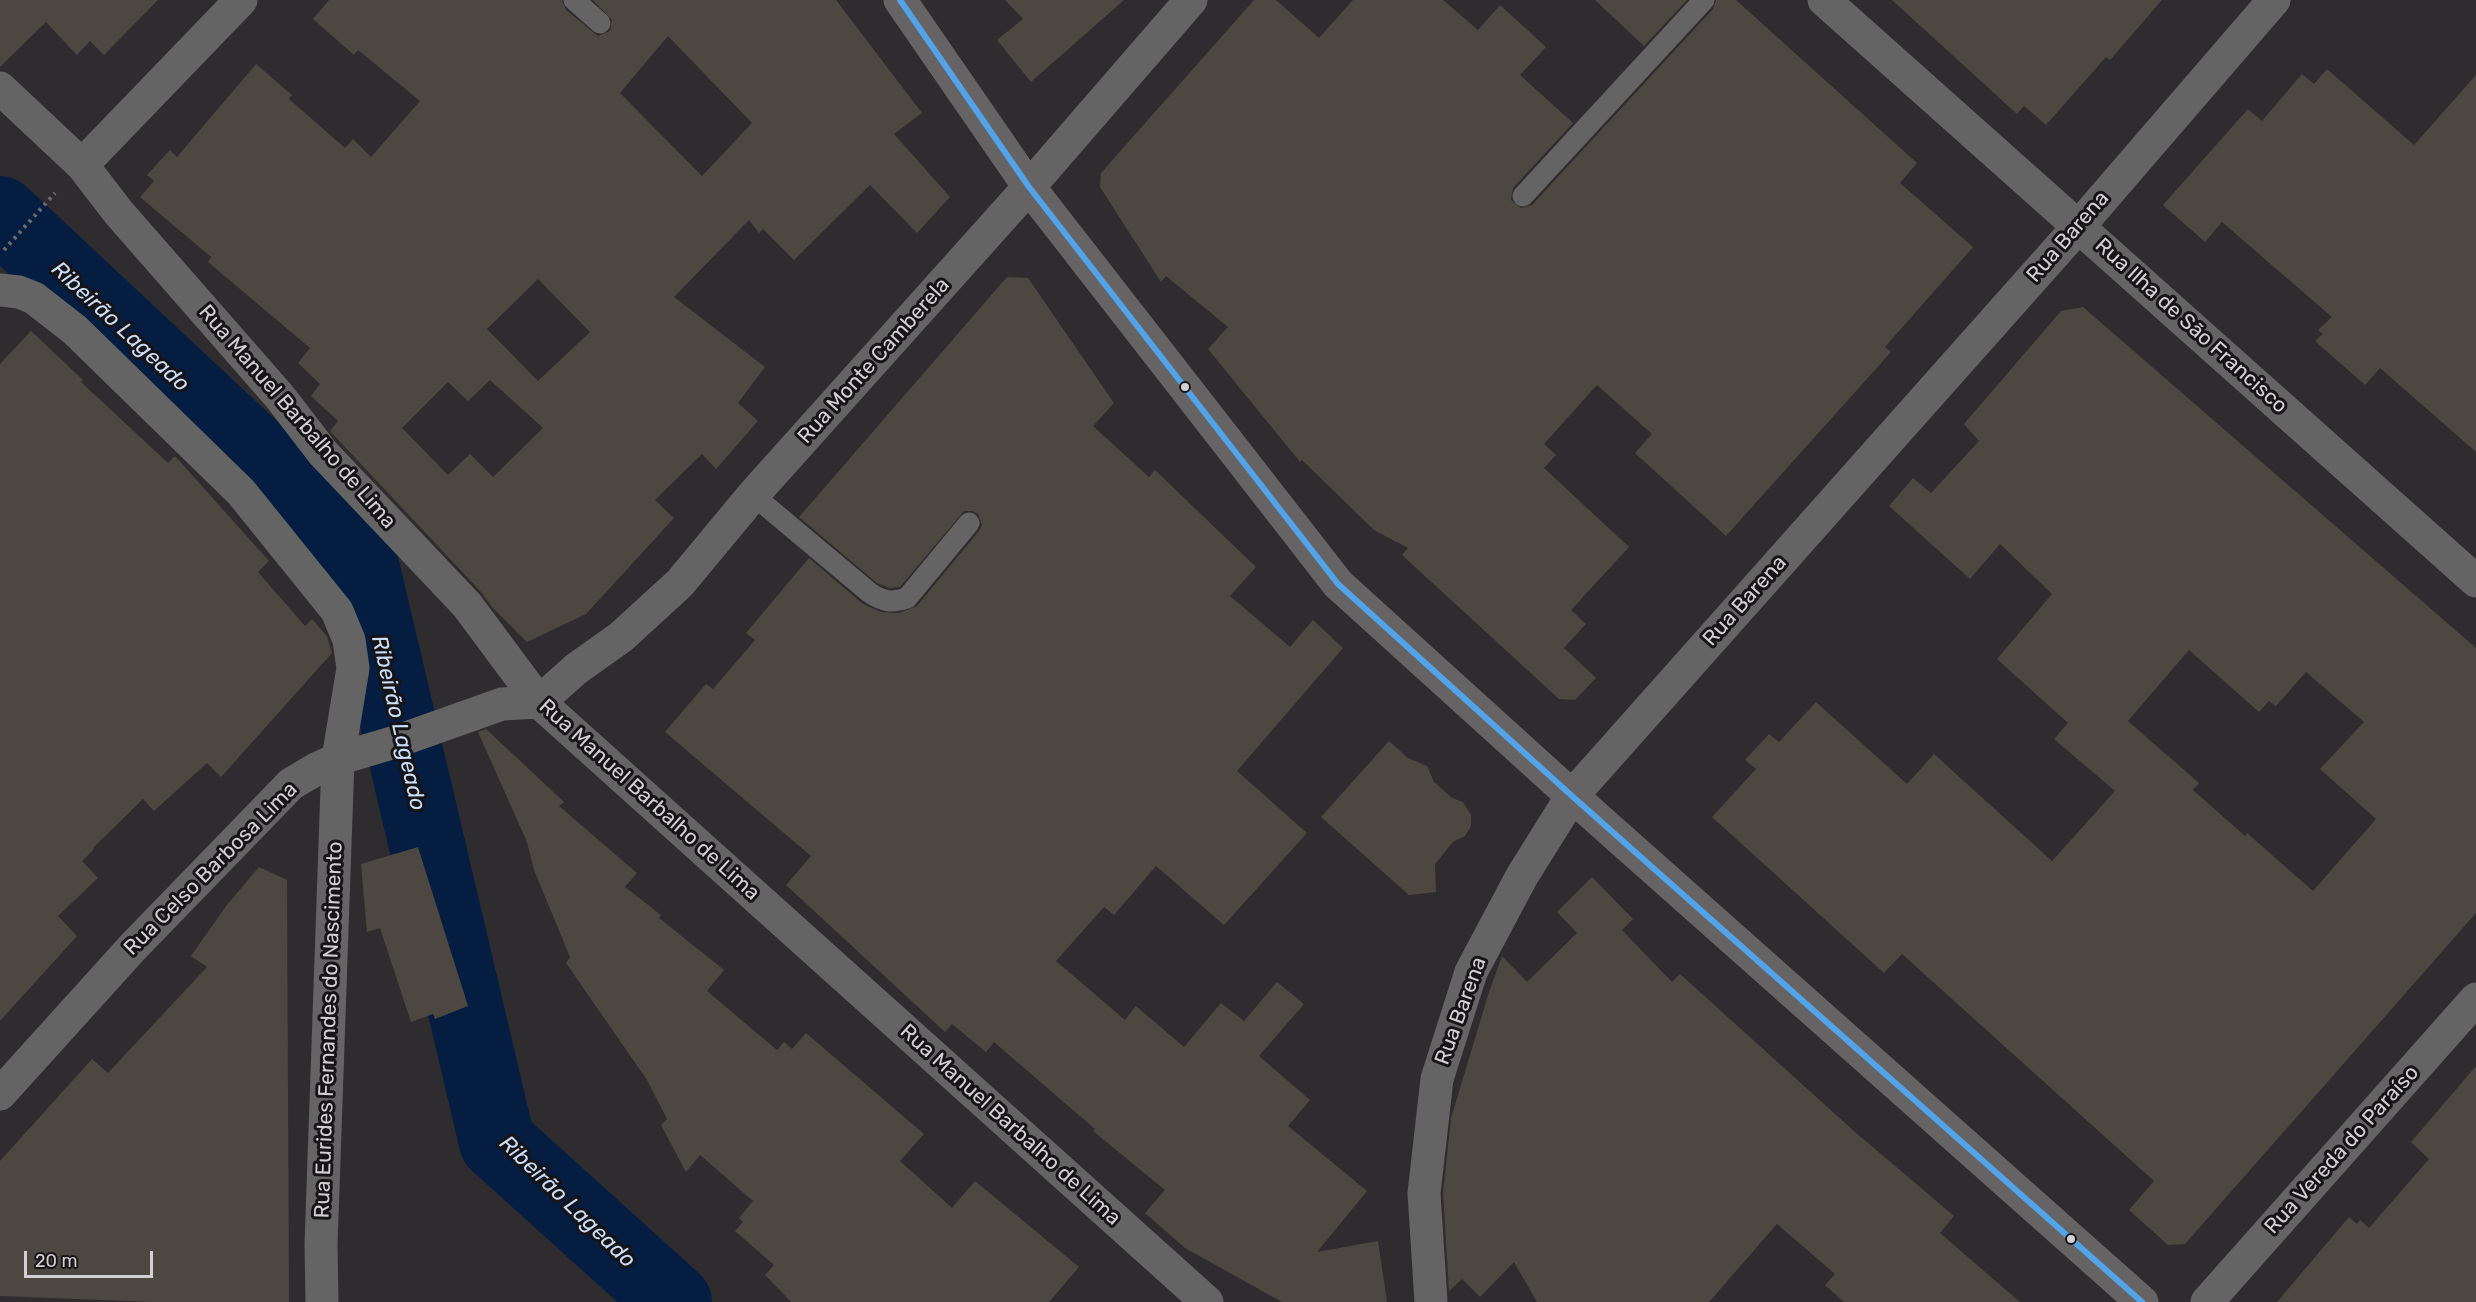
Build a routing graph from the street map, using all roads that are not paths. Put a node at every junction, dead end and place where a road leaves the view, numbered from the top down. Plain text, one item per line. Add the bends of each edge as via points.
1 (241, 0) edge
2 (574, 0) edge
3 (900, 0) edge
4 (1191, 0) edge
5 (1704, 0) edge
6 (1824, 0) edge
7 (2274, 0) edge
8 (600, 23) dead end
9 (0, 88) edge
10 (82, 165) junction
11 (1029, 187) junction
12 (1523, 196) dead end
13 (2079, 226) junction
14 (0, 290) edge
15 (753, 495) junction
16 (969, 523) dead end
17 (2476, 581) edge
18 (539, 702) junction
19 (338, 759) junction
20 (1572, 796) junction
21 (2476, 999) edge
22 (0, 1094) edge
23 (322, 1302) edge
24 (1207, 1302) edge
25 (1431, 1302) edge
26 (2142, 1302) edge
27 (2207, 1302) edge

1 - 10 street
2 - 8 lane
3 - 11 main road
4 - 11 street, Rua Monte Camberela
5 - 12 lane
6 - 13 street, Rua Ilha de São Francisco
7 - 13 street, Rua Barena
9 - 10 street, Rua Manuel Barbalho de Lima
10 - 18 street, Rua Manuel Barbalho de Lima via 323,453 467,605
11 - 15 street, Rua Monte Camberela
11 - 20 main road via 1338,584
13 - 17 street, Rua Ilha de São Francisco
13 - 20 street, Rua Barena
14 - 19 street, Rua Eurides Fernandes do Nascimento via 34,298 75,330 241,492 337,611 349,640 353,668
15 - 16 lane via 882,601 908,598
15 - 18 street, Rua Monte Camberela via 680,583 621,637
18 - 19 street, Rua Celso Barbosa Lima via 501,704
18 - 24 street, Rua Manuel Barbalho de Lima
19 - 22 street, Rua Celso Barbosa Lima via 291,784 133,947
19 - 23 street, Rua Eurides Fernandes do Nascimento
20 - 25 street, Rua Barena via 1522,876 1471,972 1437,1079 1424,1193
20 - 26 main road
21 - 27 street, Rua Vereda do Paraíso

